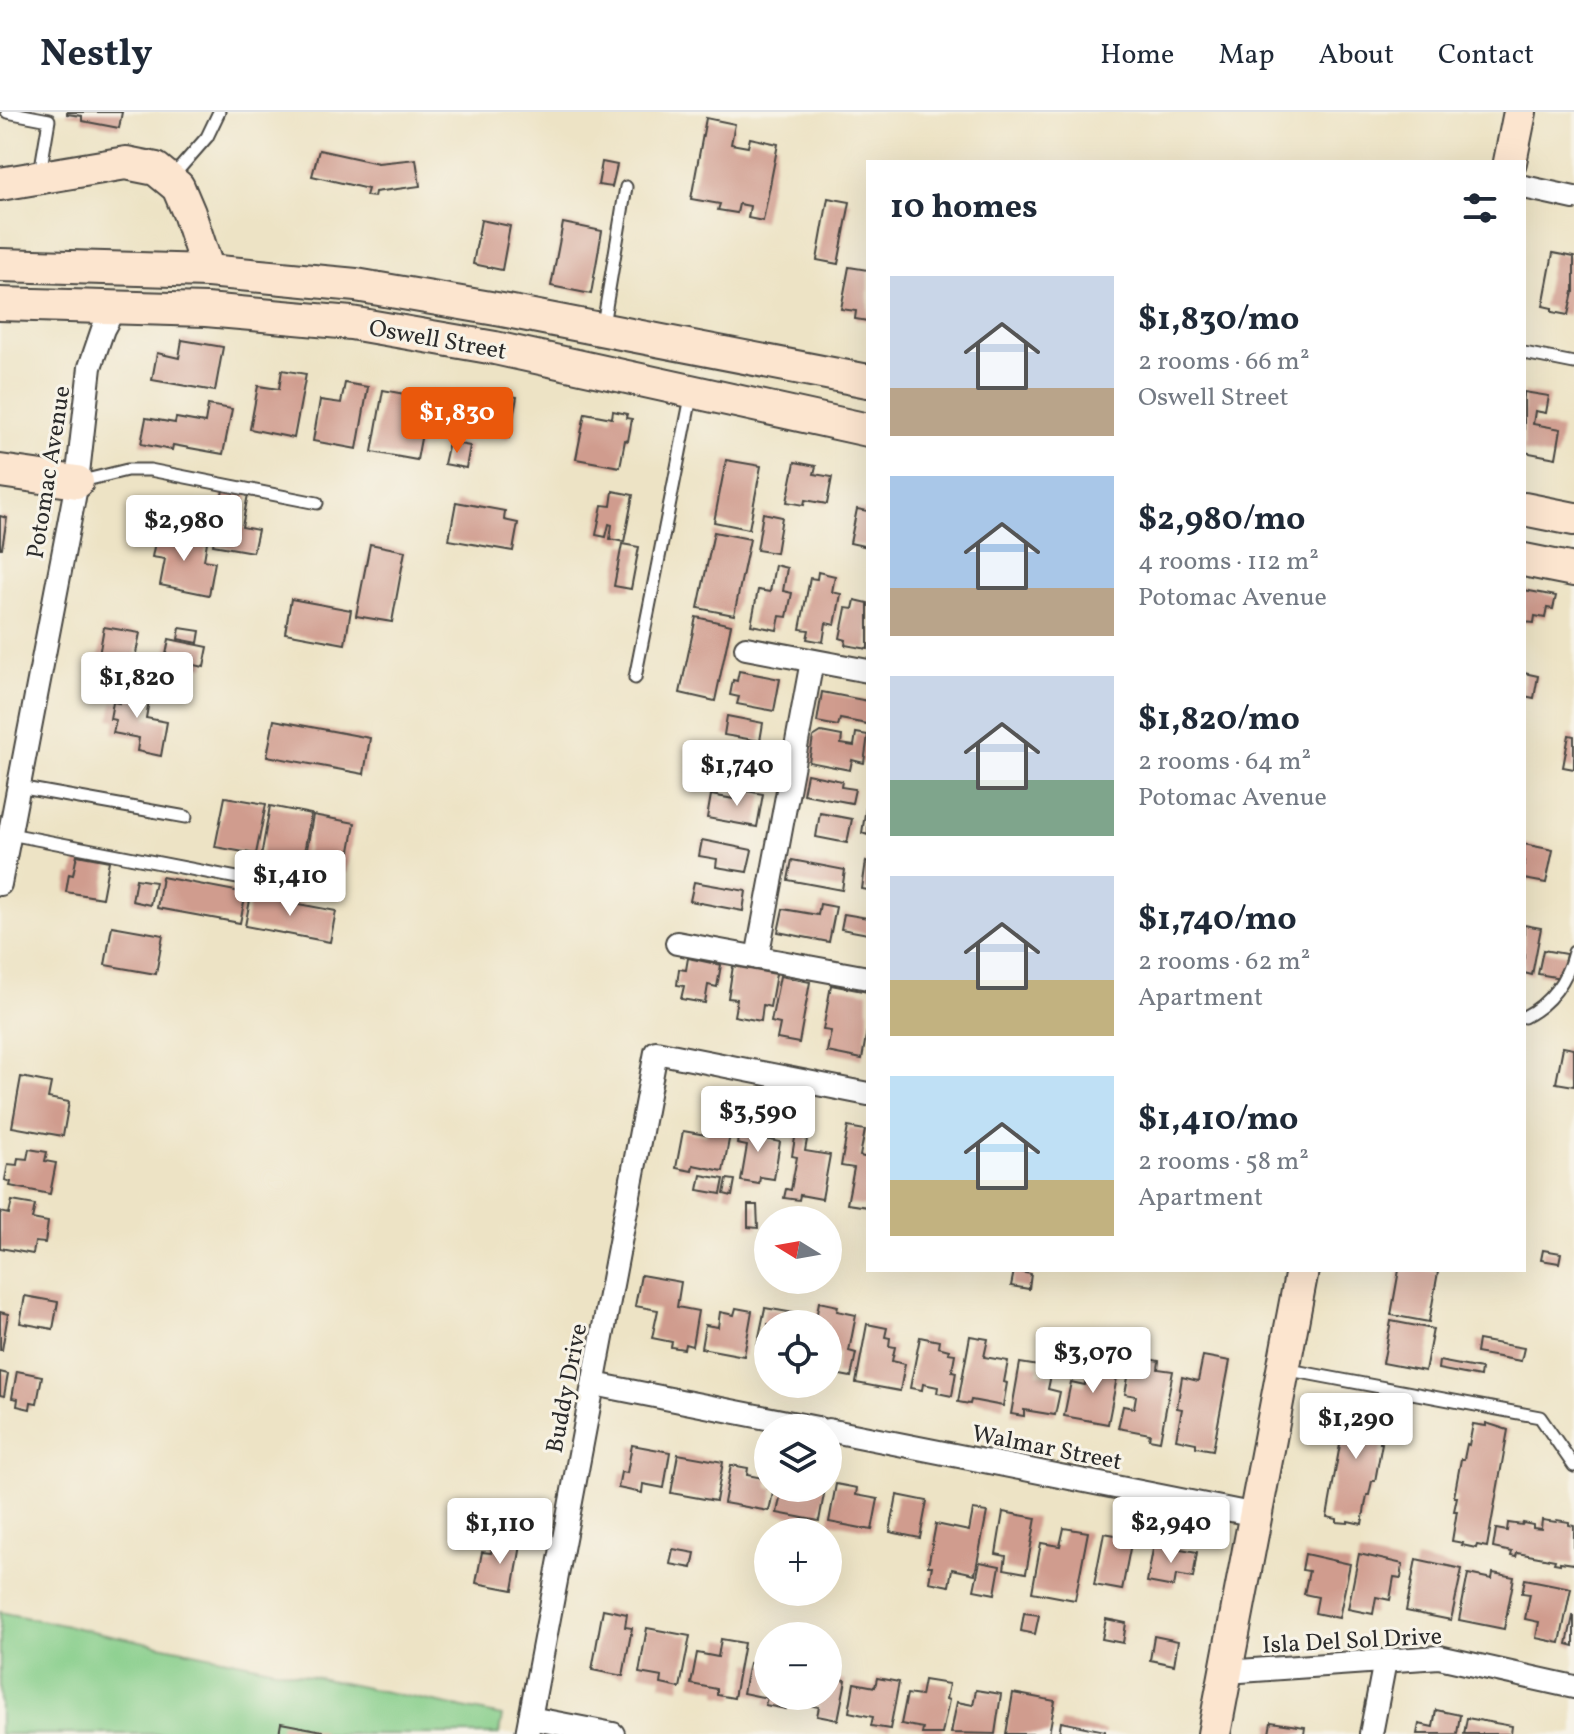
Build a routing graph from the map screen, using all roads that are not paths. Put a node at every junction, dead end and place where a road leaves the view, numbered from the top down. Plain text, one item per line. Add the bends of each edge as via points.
1 (7, 112) edge
2 (219, 112) edge
3 (1520, 112) edge
4 (50, 116) edge
5 (1510, 160) edge
6 (39, 178) junction
7 (169, 180) junction
8 (0, 184) edge
9 (626, 187) dead end
10 (1526, 187) edge
11 (1574, 198) edge
12 (0, 265) edge
13 (208, 271) junction
14 (0, 304) edge
15 (115, 307) junction
16 (603, 330) junction
17 (1526, 353) edge
18 (1574, 363) edge
19 (866, 381) edge
20 (866, 388) edge
21 (692, 391) junction
22 (866, 430) edge
23 (0, 471) edge
24 (77, 482) junction
25 (317, 503) dead end
26 (1526, 509) edge
27 (1574, 519) edge
28 (1526, 560) edge
29 (1574, 570) edge
30 (746, 648) dead end
31 (812, 661) junction
32 (866, 671) edge
33 (635, 678) dead end
34 (18, 787) junction
35 (186, 817) dead end
36 (10, 834) junction
37 (0, 884) edge
38 (309, 892) dead end
39 (677, 943) dead end
40 (1574, 952) edge
41 (757, 958) junction
42 (866, 978) edge
43 (1526, 1016) edge
44 (866, 1094) edge
45 (1302, 1272) edge
46 (1284, 1369) junction
47 (594, 1384) junction
48 (754, 1416) edge
49 (842, 1433) edge
50 (1574, 1466) edge
51 (1256, 1515) junction
52 (1385, 1661) junction
53 (1226, 1672) junction
54 (1574, 1687) edge
55 (528, 1726) edge
56 (613, 1734) edge
57 (1214, 1734) edge
58 (1371, 1734) edge

1 - 4 lane
2 - 7 lane via 207,137
3 - 5 main road
4 - 6 lane
6 - 7 main road via 126,163 156,169
6 - 8 main road
7 - 13 main road via 178,187
9 - 16 lane
10 - 11 street
12 - 13 main road, Oswell Street
13 - 16 main road, Oswell Street via 356,285
14 - 15 main road, Oswell Street
15 - 21 main road, Oswell Street via 351,323
15 - 24 street, Potomac Avenue via 90,367
16 - 19 main road, Oswell Street
17 - 18 lane
20 - 21 main road via 753,385 714,377 701,380
21 - 22 main road, Oswell Street
21 - 33 lane
23 - 24 main road
24 - 25 lane via 150,470
24 - 34 street, Potomac Avenue
26 - 27 main road
28 - 29 main road
30 - 31 street
31 - 32 street
31 - 41 street
34 - 35 lane
34 - 36 street, Potomac Avenue
36 - 37 street, Potomac Avenue
36 - 38 lane
39 - 41 street
40 - 43 lane via 1551,998
41 - 42 street
44 - 47 street, Buddy Drive via 656,1052
45 - 46 main road
46 - 50 lane via 1540,1417
46 - 51 main road
47 - 48 street
47 - 55 street, Buddy Drive
49 - 51 street, Walmar Street
51 - 53 main road
52 - 53 street, Isla Del Sol Drive
52 - 54 street, Isla Del Sol Drive via 1439,1657
52 - 58 street
53 - 57 main road
55 - 56 street

